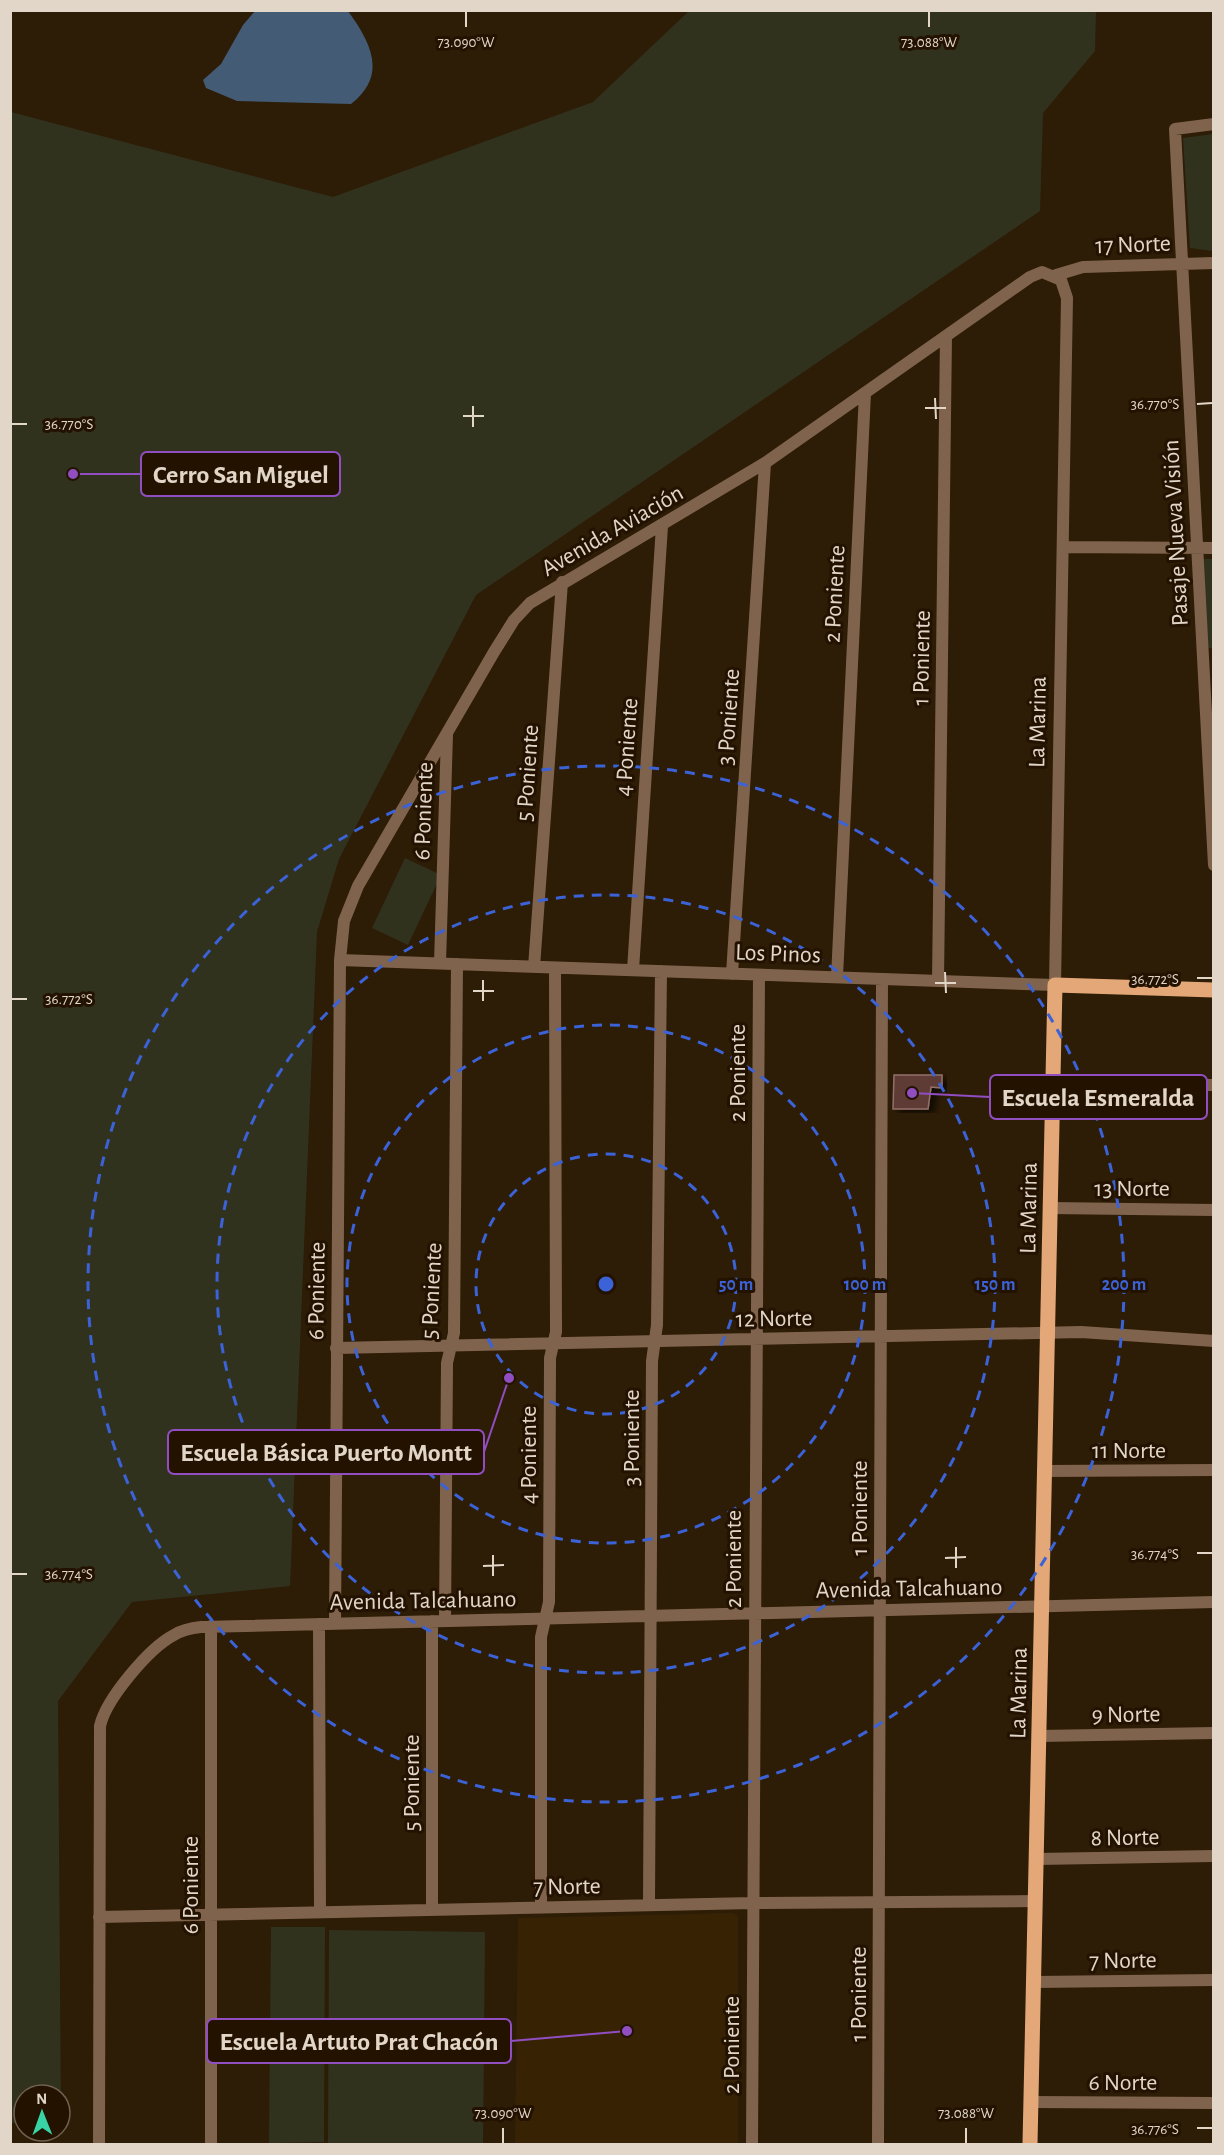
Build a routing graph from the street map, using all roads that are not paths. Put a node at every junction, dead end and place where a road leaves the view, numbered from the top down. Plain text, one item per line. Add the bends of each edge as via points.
1 (1214, 124) edge
2 (1214, 263) edge
3 (1182, 264) junction
4 (1056, 275) junction
5 (946, 336) junction
6 (865, 393) junction
7 (765, 463) junction
8 (662, 526) junction
9 (1063, 547) junction
10 (1197, 548) junction
11 (1214, 548) edge
12 (562, 582) junction
13 (447, 733) junction
14 (1214, 865) edge
15 (340, 960) junction
16 (440, 963) junction
17 (457, 964) junction
18 (534, 967) junction
19 (555, 968) junction
20 (633, 970) junction
21 (661, 971) junction
22 (732, 974) junction
23 (759, 975) junction
24 (837, 977) junction
25 (882, 979) junction
26 (938, 981) junction
27 (1055, 985) junction
28 (1214, 990) edge
29 (1053, 1084) junction
30 (1214, 1085) edge
31 (1050, 1208) junction
32 (1214, 1210) edge
33 (1048, 1333) junction
34 (881, 1336) junction
35 (756, 1339) junction
36 (655, 1341) junction
37 (1214, 1341) edge
38 (553, 1344) junction
39 (451, 1346) junction
40 (336, 1348) junction
41 (1214, 1470) edge
42 (1045, 1471) junction
43 (1214, 1602) edge
44 (1042, 1606) junction
45 (880, 1610) junction
46 (754, 1613) junction
47 (651, 1616) junction
48 (545, 1618) junction
49 (432, 1621) junction
50 (445, 1621) junction
51 (335, 1623) junction
52 (320, 1624) junction
53 (211, 1626) junction
54 (1214, 1733) edge
55 (1039, 1736) junction
56 (1214, 1856) edge
57 (1036, 1859) junction
58 (1036, 1901) junction
59 (879, 1902) junction
60 (753, 1903) junction
61 (649, 1905) junction
62 (541, 1907) junction
63 (432, 1909) junction
64 (320, 1912) junction
65 (211, 1914) junction
66 (99, 1917) junction
67 (1214, 1980) edge
68 (1034, 1982) junction
69 (1031, 2102) junction
70 (1214, 2103) edge
71 (99, 2145) edge
72 (211, 2145) edge
73 (752, 2145) edge
74 (878, 2145) edge
75 (1030, 2145) edge

1 - 3 street, Pasaje Nueva Visión via 1175,129
2 - 3 street, 17 Norte
3 - 4 street, 17 Norte via 1083,267
3 - 10 street, Pasaje Nueva Visión
4 - 5 street, Avenida Aviación via 1035,274
4 - 9 street, La Marina via 1065,285 1067,298
5 - 6 street, Avenida Aviación
5 - 26 street, 1 Poniente
6 - 7 street, Avenida Aviación
6 - 24 street, 2 Poniente
7 - 8 street, Avenida Aviación
7 - 22 street, 3 Poniente
8 - 12 street, Avenida Aviación
8 - 20 street, 4 Poniente
9 - 10 street
9 - 27 street, La Marina
10 - 11 street
10 - 14 street, Pasaje Nueva Visión
12 - 13 street, Avenida Aviación via 530,603 514,620
12 - 18 street, 5 Poniente
13 - 15 street, Avenida Aviación via 350,903
13 - 16 street, 6 Poniente
15 - 16 street, Los Pinos
15 - 40 street, 6 Poniente
16 - 17 street, Los Pinos
17 - 18 street, Los Pinos
17 - 39 street, 5 Poniente
18 - 19 street, Los Pinos
19 - 20 street, Los Pinos
19 - 38 street, 4 Poniente
20 - 21 street, Los Pinos
21 - 22 street, Los Pinos
21 - 36 street, 3 Poniente
22 - 23 street, Los Pinos
23 - 24 street, Los Pinos
23 - 35 street, 2 Poniente
24 - 25 street, Los Pinos
25 - 26 street, Los Pinos
25 - 34 street, 1 Poniente
26 - 27 street, Los Pinos
27 - 28 main road, Los Pinos
27 - 29 main road, La Marina
29 - 30 street
29 - 31 main road, La Marina
31 - 32 street, 13 Norte
31 - 33 main road, La Marina
33 - 34 street, 12 Norte
33 - 37 street, 12 Norte
33 - 42 main road, La Marina
34 - 35 street, 12 Norte
34 - 45 street, 1 Poniente
35 - 36 street, 12 Norte
35 - 46 street, 2 Poniente
36 - 38 street, 12 Norte
36 - 47 street, 3 Poniente
38 - 39 street, 12 Norte
38 - 48 street, 4 Poniente via 549,1602
39 - 40 street, 12 Norte
39 - 50 street, 5 Poniente via 447,1363
40 - 51 street, 6 Poniente
41 - 42 street, 11 Norte
42 - 44 main road, La Marina
43 - 44 street, Avenida Talcahuano
44 - 45 street, Avenida Talcahuano
44 - 55 main road, La Marina
45 - 46 street, Avenida Talcahuano
45 - 59 street, 1 Poniente
46 - 47 street, Avenida Talcahuano
46 - 60 street, 2 Poniente
47 - 48 street, Avenida Talcahuano
47 - 61 street, 3 Poniente
48 - 50 street, Avenida Talcahuano
48 - 62 street, 4 Poniente
49 - 50 street, Avenida Talcahuano
49 - 51 street, Avenida Talcahuano
49 - 63 street, 5 Poniente
51 - 52 street, Avenida Talcahuano
52 - 53 street, Avenida Talcahuano
52 - 64 street
53 - 65 street, 6 Poniente
53 - 66 street, Avenida Talcahuano via 190,1628 164,1641 115,1694 102,1716
54 - 55 street, 9 Norte
55 - 57 main road, La Marina
56 - 57 street, 8 Norte
57 - 58 main road, La Marina
58 - 59 street, 7 Norte
58 - 68 main road, La Marina
59 - 60 street, 7 Norte
59 - 74 street, 1 Poniente
60 - 61 street, 7 Norte
60 - 73 street, 2 Poniente
61 - 62 street, 7 Norte
62 - 63 street, 7 Norte
63 - 64 street, 7 Norte
64 - 65 street, 7 Norte
65 - 66 street, 7 Norte
65 - 72 street, 6 Poniente
66 - 71 street, Avenida Talcahuano
67 - 68 street, 7 Norte
68 - 69 main road, La Marina
69 - 70 street, 6 Norte
69 - 75 main road, La Marina

